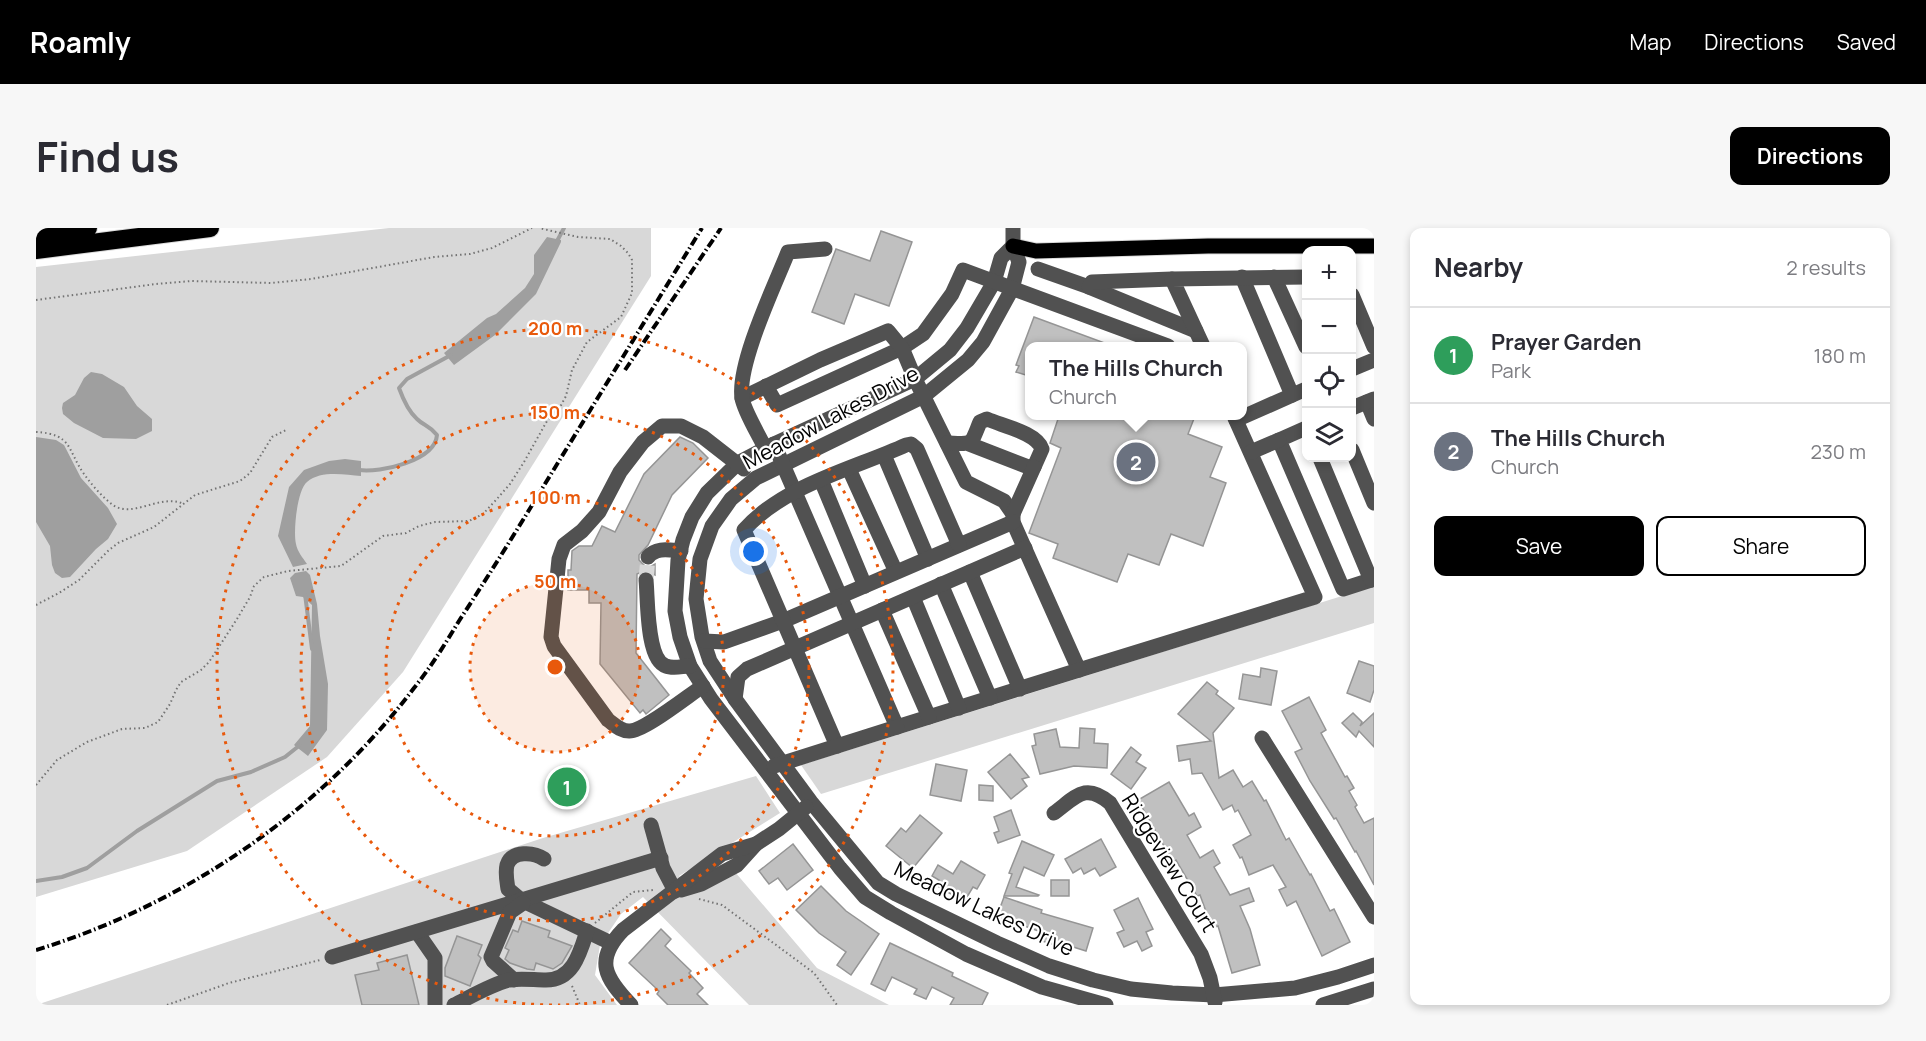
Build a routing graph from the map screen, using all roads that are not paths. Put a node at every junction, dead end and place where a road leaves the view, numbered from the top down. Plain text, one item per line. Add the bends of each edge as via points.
1 (88, 228) edge
2 (210, 228) edge
3 (1013, 228) edge
4 (36, 233) edge
5 (1013, 246) junction
6 (1374, 246) edge
7 (825, 249) dead end
8 (36, 250) edge
9 (1038, 269) dead end
10 (1242, 277) junction
11 (1274, 277) junction
12 (1302, 277) edge
13 (1172, 279) junction
14 (994, 282) junction
15 (1089, 287) junction
16 (1012, 289) junction
17 (1354, 300) edge
18 (1196, 331) junction
19 (1302, 338) edge
20 (1157, 342) edge
21 (1201, 342) edge
22 (1374, 347) edge
23 (902, 348) junction
24 (1374, 360) edge
25 (1356, 367) edge
26 (915, 379) junction
27 (766, 386) junction
28 (1299, 392) edge
29 (924, 396) junction
30 (742, 398) junction
31 (1370, 400) edge
32 (1356, 406) edge
33 (1247, 413) edge
34 (1374, 419) edge
35 (1236, 420) edge
36 (1302, 430) edge
37 (1279, 440) junction
38 (948, 443) junction
39 (969, 444) junction
40 (770, 446) junction
41 (1251, 452) junction
42 (884, 455) junction
43 (1356, 460) edge
44 (1322, 462) edge
45 (738, 464) junction
46 (783, 464) junction
47 (1034, 467) junction
48 (849, 469) junction
49 (756, 478) junction
50 (821, 480) junction
51 (795, 491) junction
52 (1374, 503) edge
53 (1013, 518) junction
54 (959, 545) junction
55 (1025, 548) junction
56 (681, 551) junction
57 (648, 557) dead end
58 (928, 559) junction
59 (896, 572) junction
60 (970, 572) junction
61 (646, 580) tunnel mouth
62 (1373, 580) edge
63 (941, 584) junction
64 (865, 586) junction
65 (840, 596) junction
66 (913, 597) junction
67 (882, 610) junction
68 (783, 621) junction
69 (852, 623) junction
70 (704, 641) junction
71 (795, 648) junction
72 (690, 666) junction
73 (1079, 670) junction
74 (702, 686) junction
75 (1020, 689) junction
76 (990, 698) junction
77 (735, 699) junction
78 (959, 708) junction
79 (929, 717) junction
80 (897, 727) junction
81 (1262, 738) dead end
82 (837, 746) junction
83 (783, 763) junction
84 (764, 769) junction
85 (812, 802) junction
86 (798, 813) junction
87 (1054, 813) dead end
88 (651, 825) dead end
89 (661, 858) junction
90 (544, 859) dead end
91 (675, 891) junction
92 (523, 901) junction
93 (1374, 917) edge
94 (587, 931) junction
95 (417, 932) junction
96 (611, 943) junction
97 (332, 957) road end
98 (1374, 965) edge
99 (514, 980) junction
100 (1374, 989) edge
101 (1215, 1000) edge
102 (435, 1005) edge
103 (454, 1005) edge
104 (631, 1005) edge
105 (1106, 1005) edge
106 (1323, 1005) edge

1 - 4 highway
2 - 8 highway
3 - 5 street
5 - 6 main road via 1036,251
5 - 14 street, Meadow Lakes Drive via 1001,258
5 - 16 street, Meadow Lakes Drive via 1019,262
7 - 30 street via 788,252 747,356
9 - 15 street
10 - 11 street
10 - 13 street
10 - 28 street
11 - 12 street
11 - 19 street
13 - 15 street via 1092,282
13 - 18 street
14 - 16 street
14 - 23 street via 963,270 952,294 923,334
14 - 26 street, Meadow Lakes Drive via 950,350
15 - 18 street
16 - 20 street
16 - 29 street, Meadow Lakes Drive via 983,342 968,360
17 - 22 street
18 - 21 street
23 - 26 street
23 - 27 street via 888,331
23 - 27 street via 777,405
24 - 25 street
26 - 29 street
26 - 40 street, Meadow Lakes Drive
27 - 30 street
28 - 33 street
29 - 38 street
29 - 46 street, Meadow Lakes Drive
30 - 40 street
31 - 32 street
31 - 34 street
35 - 41 street
36 - 37 street
37 - 41 street
37 - 62 street via 1343,589
38 - 39 street
38 - 53 street via 966,482 1004,501
39 - 47 street
39 - 47 street via 980,422 987,419 1036,439 1042,449
40 - 45 street, Meadow Lakes Drive
40 - 46 street
41 - 73 street via 1315,597
42 - 48 street
42 - 54 street via 906,445 915,446
42 - 58 street
43 - 52 street
44 - 62 street
45 - 49 street
45 - 56 street, Meadow Lakes Drive via 707,493 692,518
45 - 74 street via 696,433 681,426 662,426 643,442 620,472 599,512 564,545 559,559 551,637 608,720 631,732
46 - 49 street, Meadow Lakes Drive
46 - 51 street
47 - 53 street
48 - 50 street
48 - 59 street
49 - 70 street, Meadow Lakes Drive via 731,499 712,526 701,556 696,599
50 - 51 street
50 - 64 street
51 - 65 street
51 - 68 street via 758,514 744,530
53 - 54 street
53 - 55 street
54 - 58 street
55 - 60 street
55 - 73 street
56 - 57 street via 662,549
56 - 72 street, Meadow Lakes Drive via 675,611
58 - 59 street
59 - 64 street
60 - 63 street
60 - 75 street
61 - 72 street via 655,656 667,667
63 - 66 street
63 - 76 street
64 - 65 street
65 - 68 street
65 - 69 street
66 - 67 street
66 - 78 street
67 - 69 street
67 - 79 street
68 - 70 street via 724,642
68 - 71 street
69 - 71 street
69 - 80 street
70 - 77 street, Meadow Lakes Drive via 710,661
71 - 77 street via 747,669 738,678
71 - 82 street
72 - 74 street, Meadow Lakes Drive
73 - 75 street
74 - 84 street, Meadow Lakes Drive
75 - 76 street
76 - 78 street
77 - 83 street, Meadow Lakes Drive
78 - 79 street
79 - 80 street
80 - 82 street
81 - 93 street
82 - 83 street
83 - 84 street
83 - 85 street, Meadow Lakes Drive
84 - 86 street, Meadow Lakes Drive
85 - 86 street
85 - 101 street, Meadow Lakes Drive via 878,884 953,922 1049,966 1093,980
86 - 91 street via 756,844 737,865 701,884
86 - 105 street, Meadow Lakes Drive via 865,897 966,954 1042,987
87 - 101 street, Ridgeview Court via 1078,795 1090,792 1110,803 1201,954
88 - 89 street
89 - 91 street
89 - 92 street
90 - 92 street via 520,854 507,864 508,890
91 - 96 street
92 - 94 street
92 - 95 street
92 - 99 street via 510,912 491,957
94 - 96 street
94 - 99 street via 580,954 561,978
95 - 97 street
95 - 102 street via 435,958
96 - 104 street via 606,964 609,976
98 - 101 street, Meadow Lakes Drive via 1295,988
99 - 103 street
100 - 106 street

